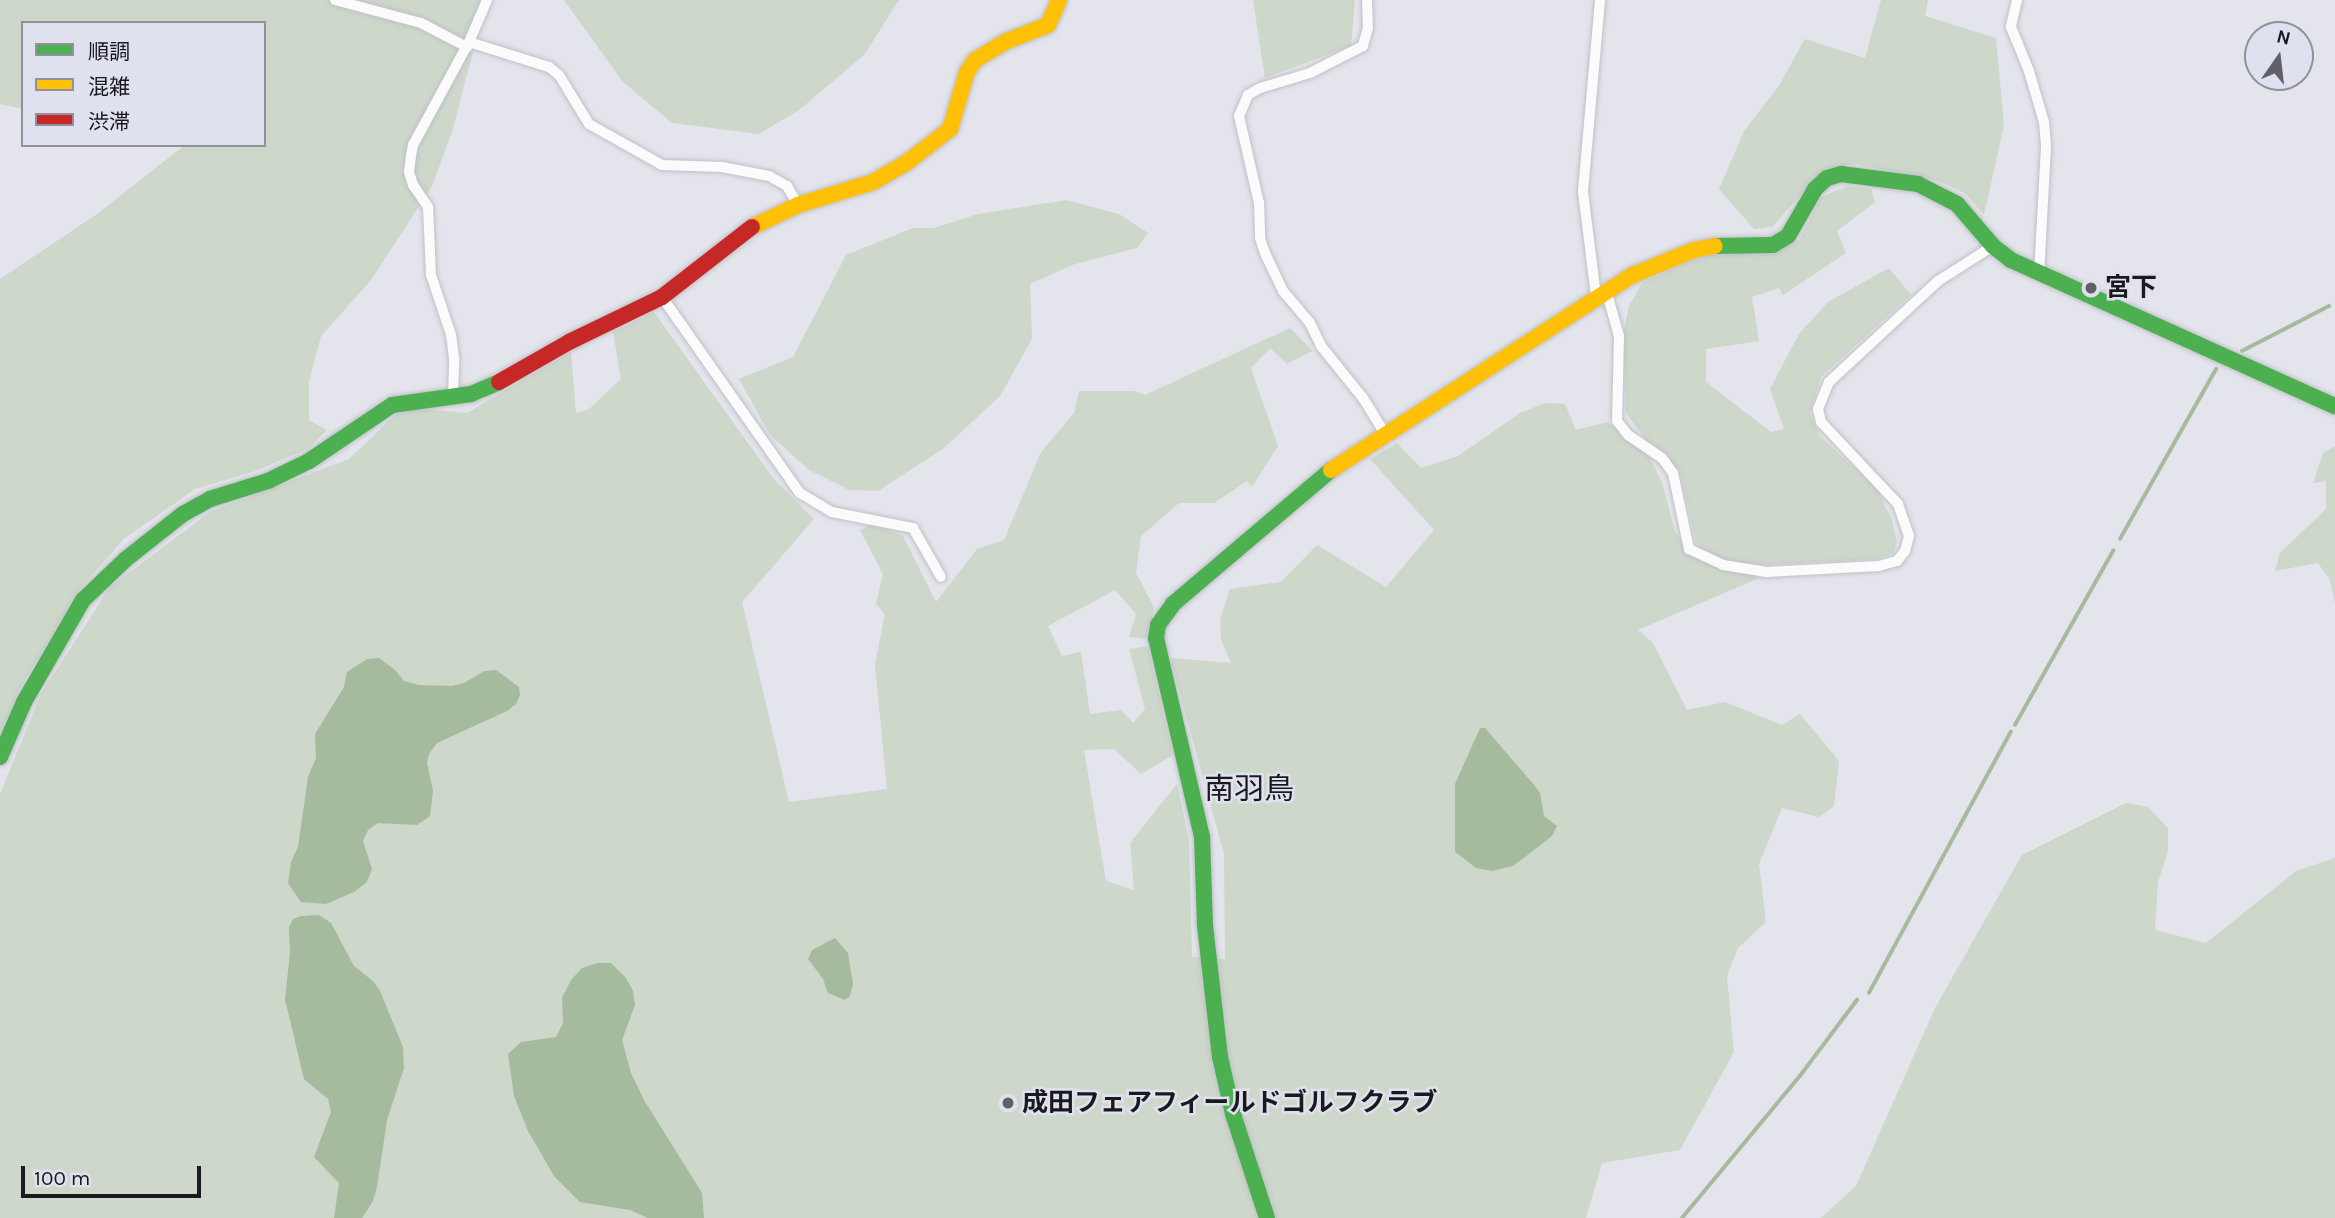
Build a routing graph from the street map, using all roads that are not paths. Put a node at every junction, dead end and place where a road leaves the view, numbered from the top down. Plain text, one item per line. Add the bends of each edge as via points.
1 (335, 0) edge
2 (487, 0) edge
3 (1059, 0) edge
4 (1367, 0) edge
5 (1600, 0) edge
6 (2017, 0) edge
7 (468, 44) junction
8 (799, 205) junction
9 (1993, 246) junction
10 (2039, 274) junction
11 (1601, 293) junction
12 (662, 297) junction
13 (453, 396) junction
14 (2335, 406) edge
15 (1387, 437) junction
16 (941, 577) dead end
17 (0, 757) edge
18 (1267, 1218) edge

1 - 7 street via 421,23
2 - 7 street
3 - 8 street via 1048,25 975,60 947,133 873,182
4 - 15 street via 1363,46 1310,73 1260,88 1248,95 1239,116 1265,253 1283,291
5 - 11 street via 1583,191
6 - 10 street via 2011,27 2029,71 2046,146
7 - 8 street via 549,67 559,75 589,124 662,165 736,169 769,176 787,186
7 - 13 street via 413,145 409,172 428,207 431,275 451,335
8 - 12 street via 735,236
9 - 10 street
9 - 11 street via 1944,194 1918,184 1841,174 1827,178 1815,189 1788,236 1773,246 1721,245 1694,250
9 - 11 street via 1938,281 1829,382 1818,409 1821,422 1898,505 1909,536 1905,551 1897,561 1878,566 1766,572 1723,565 1689,549 1673,473 1662,458 1628,435 1618,422 1619,336
10 - 14 street
11 - 15 street
12 - 13 street via 494,385
12 - 16 street via 800,494 832,512 913,528
13 - 17 street via 386,407 309,461 183,514 126,559 83,600 24,702
15 - 18 street via 1316,480 1173,604 1158,625 1159,655 1202,837 1206,940 1220,1057

